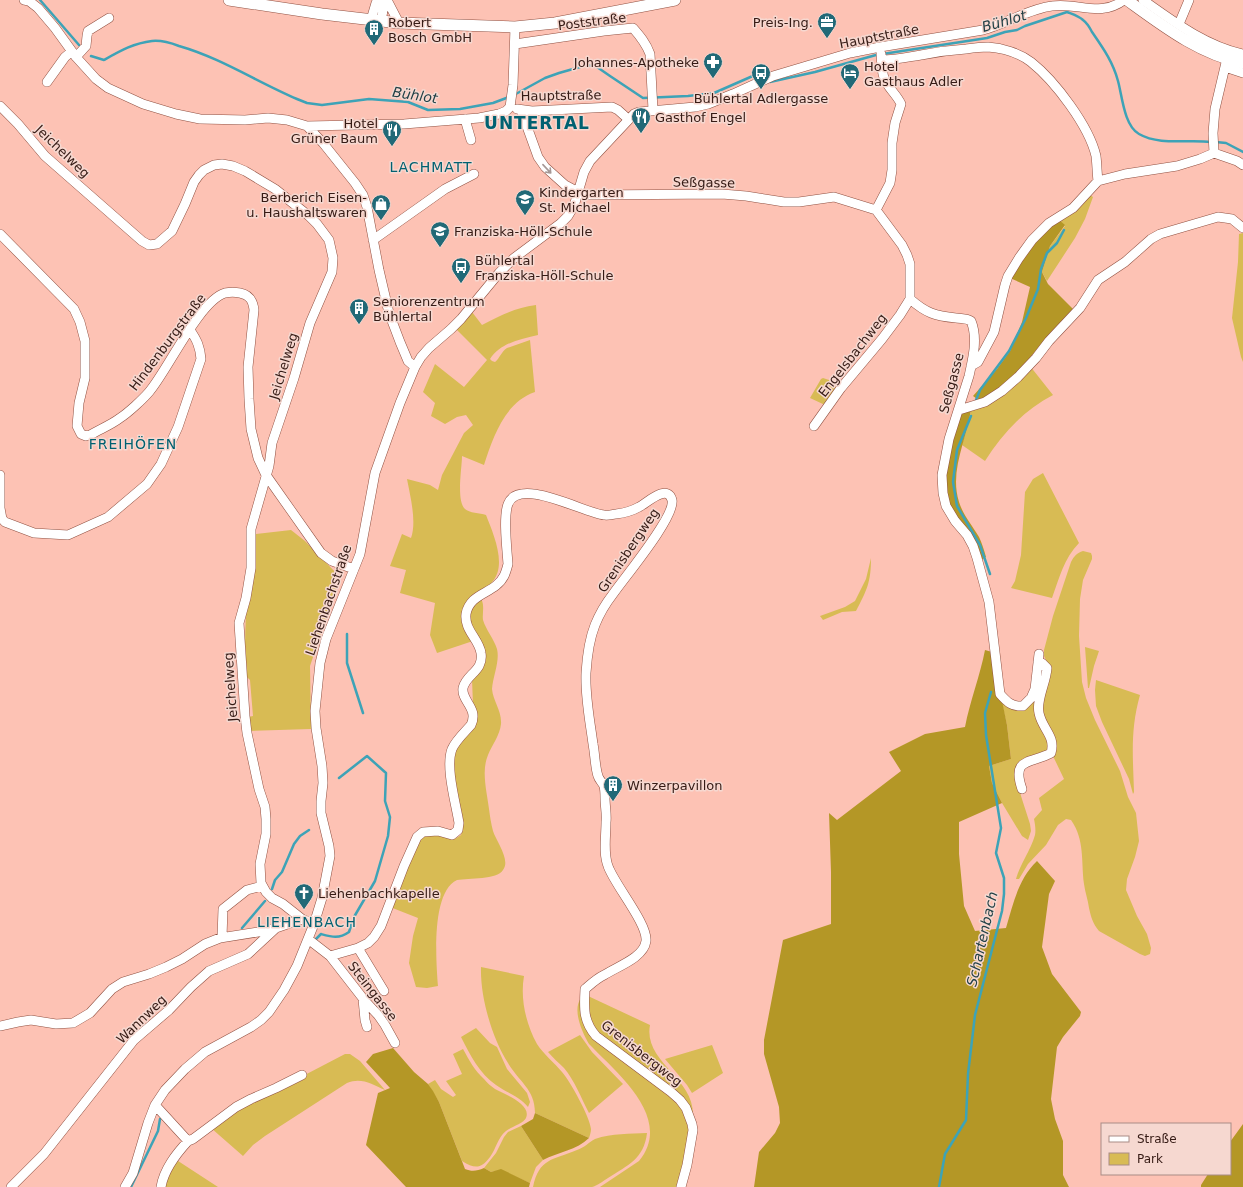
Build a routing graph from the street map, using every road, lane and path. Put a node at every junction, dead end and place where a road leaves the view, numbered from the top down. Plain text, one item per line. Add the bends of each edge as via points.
1 (24, 0) edge
2 (229, 0) edge
3 (381, 0) edge
4 (386, 0) edge
5 (675, 0) edge
6 (1124, 0) edge
7 (1127, 0) edge
8 (1143, 0) edge
9 (1189, 0) edge
10 (109, 18) dead end
11 (376, 20) junction
12 (399, 24) junction
13 (1179, 24) junction
14 (515, 27) junction
15 (515, 44) junction
16 (79, 51) junction
17 (880, 53) junction
18 (1243, 54) edge
19 (1227, 59) junction
20 (1243, 63) edge
21 (1243, 73) edge
22 (47, 82) dead end
23 (511, 104) junction
24 (0, 106) edge
25 (653, 107) junction
26 (521, 110) junction
27 (465, 119) junction
28 (628, 119) junction
29 (307, 126) junction
30 (471, 140) dead end
31 (1214, 150) junction
32 (1243, 165) edge
33 (474, 174) dead end
34 (1098, 181) junction
35 (578, 192) junction
36 (876, 210) junction
37 (1243, 228) edge
38 (0, 234) edge
39 (373, 240) junction
40 (910, 299) junction
41 (190, 330) junction
42 (972, 366) junction
43 (414, 367) junction
44 (958, 410) junction
45 (814, 426) dead end
46 (0, 475) edge
47 (266, 475) junction
48 (354, 569) junction
49 (1022, 789) dead end
50 (262, 886) junction
51 (302, 919) junction
52 (314, 924) junction
53 (276, 928) junction
54 (222, 937) junction
55 (308, 939) junction
56 (358, 948) junction
57 (330, 956) junction
58 (384, 991) dead end
59 (363, 999) junction
60 (0, 1026) edge
61 (367, 1027) dead end
62 (394, 1044) dead end
63 (302, 1074) dead end
64 (155, 1105) junction
65 (188, 1141) junction
66 (11, 1187) edge
67 (125, 1187) edge
68 (161, 1187) edge
69 (681, 1187) edge

1 - 16 street, Hauptstraße via 38,8
2 - 11 main road
3 - 11 street via 375,5
4 - 11 street
4 - 12 street
5 - 14 main road via 555,23
6 - 17 street, Hauptstraße via 1109,8 1063,5 1041,8 983,30
7 - 19 main road via 1184,39
8 - 13 street
9 - 13 street
10 - 16 street via 88,31
11 - 12 main road
12 - 14 main road
13 - 19 street via 1205,40
14 - 15 street
15 - 23 street
15 - 25 street, Poststraße via 632,28 642,38 650,54
16 - 22 street via 65,56
16 - 29 street, Hauptstraße via 96,79 108,88 143,104 200,119 268,118
17 - 25 street, Hauptstraße via 850,54 773,76 708,104 695,107
17 - 34 street via 892,60 941,51 986,47 1003,49 1022,57 1044,74 1067,100 1080,120 1096,156
17 - 36 street via 884,78 901,104 892,143 890,183
18 - 19 street
19 - 20 main road
19 - 21 street
19 - 31 street via 1215,109
23 - 26 street, Hauptstraße
23 - 27 street, Hauptstraße via 506,111 499,114
24 - 47 street, Jeichelweg via 45,156 149,245 157,244 172,231 198,175 214,165 222,164 245,171 275,189 309,216 329,240 333,258 332,272 304,343 272,443
25 - 28 street, Hauptstraße
26 - 28 street, Hauptstraße via 612,108
26 -> 35 street, Seßgasse via 538,157 558,180
27 - 29 street, Hauptstraße via 404,124
27 - 30 street
28 - 35 street, Liehenbachstraße via 590,161
29 - 39 street via 328,148 363,195 368,207
31 - 32 street
31 - 34 street via 1200,159 1176,166
33 - 39 street via 445,189
34 - 42 street via 1072,208 1048,223 1019,258 1008,276 994,332 978,362
35 - 36 street, Seßgasse via 722,194 784,202 834,198
35 - 43 street, Liehenbachstraße via 568,216 514,258 465,315 429,348
36 - 40 street via 907,254 910,264
37 - 44 street via 1232,219 1218,217 1151,239 1125,262 1098,280 1080,308 1018,377 985,402
38 - 41 street, Hindenburgstraße via 74,308 80,322 85,341 85,378 77,426 81,434 90,435 121,418 150,391
39 - 43 street via 390,313 408,361
40 - 42 street, Seßgasse via 930,313 971,321 975,337
40 - 45 street, Engelsbachweg
41 - 46 street via 196,338 201,359 178,427 147,484 108,517 68,535 34,533 23,529 2,519
41 - 47 street, Hindenburgstraße via 213,300 224,293 243,293 253,302 248,399 251,429 258,458
42 - 44 street, Seßgasse
43 - 48 street, Liehenbachstraße via 375,473 360,554
44 - 49 street, Seßgasse via 944,462 943,493 946,506 973,546 977,558 988,602 1000,694 1013,706 1023,706 1035,689 1038,658 1047,668 1038,713 1053,746 1051,753 1022,764 1018,779
47 - 48 street, Hindenburgstraße via 321,553 332,561
47 - 50 street, Jeichelweg via 251,529 251,568 239,623 246,722 265,807 266,834 260,864
48 - 52 street, Liehenbachstraße via 326,639 317,684 316,728 323,777 321,813 330,856
50 - 51 street via 272,898
50 - 54 street via 248,890 223,909
51 - 52 street
51 - 53 street
52 - 55 street, Liehenbachstraße
53 - 54 street
53 - 66 street, Wannweg via 248,954 209,971 134,1040 44,1154
54 - 60 street via 166,967 123,982 112,989 90,1013 73,1023 56,1024 31,1020
55 - 57 street
55 - 64 street, Liehenbachstraße via 297,966 269,1012 250,1027 205,1052 165,1090
56 - 57 street, Grenisbergweg
56 - 58 street
56 - 69 street, Grenisbergweg via 368,943 381,926 417,837 423,832 452,835 458,830 450,757 453,748 473,721 472,708 463,689 478,668 481,654 468,628 466,614 472,600 504,578 508,564 508,503 513,497 532,493 605,515 624,513 638,508 659,494 668,494 672,502 667,517 602,612 588,649 586,693 598,777 604,787 607,865 642,924 646,941 627,963 593,981 585,989 584,1010 590,1029 596,1036 671,1092 686,1108 693,1130
57 - 59 street, Steingasse
59 - 61 street
59 - 62 street, Steingasse via 378,1014
63 - 65 street via 236,1107
64 - 65 street
64 - 67 street, Liehenbachstraße via 133,1173
65 - 68 street via 173,1158 165,1172

